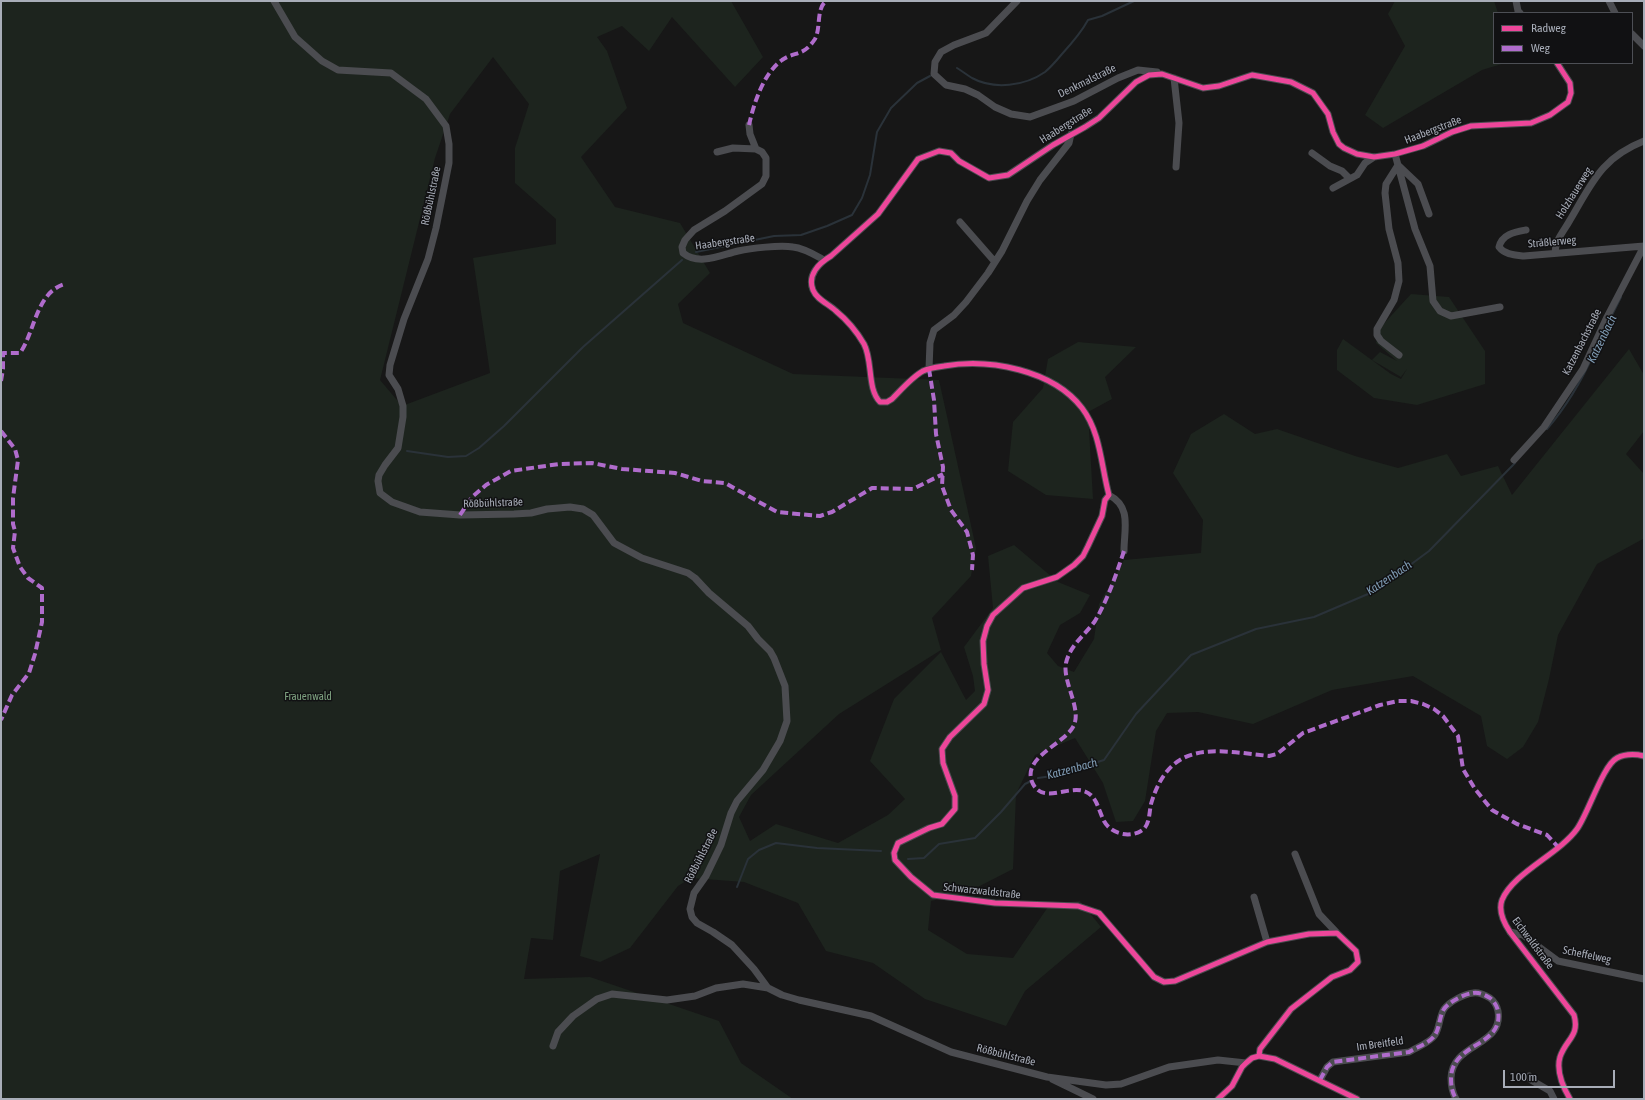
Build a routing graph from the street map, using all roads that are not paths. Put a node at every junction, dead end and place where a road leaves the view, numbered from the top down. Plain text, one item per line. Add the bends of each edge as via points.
1 (274, 1) edge
2 (1017, 1) edge
3 (1516, 1) edge
4 (1609, 1) edge
5 (1519, 12) edge
6 (1614, 12) edge
7 (1633, 35) edge
8 (1644, 46) edge
9 (1557, 64) edge
10 (1162, 74) junction
11 (1174, 78) junction
12 (749, 126) dead end
13 (1072, 134) junction
14 (1644, 142) edge
15 (756, 149) junction
16 (717, 152) dead end
17 (1312, 153) dead end
18 (1395, 154) junction
19 (1374, 157) junction
20 (1398, 165) junction
21 (1176, 167) dead end
22 (1349, 178) junction
23 (1333, 188) dead end
24 (1429, 214) dead end
25 (960, 222) dead end
26 (1526, 230) dead end
27 (1644, 246) edge
28 (1555, 253) junction
29 (824, 260) junction
30 (995, 262) junction
31 (1500, 307) dead end
32 (1399, 355) dead end
33 (929, 369) junction
34 (1514, 460) dead end
35 (1109, 495) junction
36 (1124, 551) dead end
37 (1644, 756) edge
38 (1295, 854) dead end
39 (1254, 897) dead end
40 (1510, 932) junction
41 (1337, 933) junction
42 (1267, 942) junction
43 (1644, 979) edge
44 (768, 988) junction
45 (553, 1046) dead end
46 (1259, 1056) junction
47 (1246, 1063) junction
48 (1529, 1076) dead end
49 (1047, 1077) junction
50 (1320, 1080) junction
51 (1093, 1099) edge
52 (1218, 1099) edge
53 (1357, 1099) edge
54 (1456, 1099) edge
55 (1554, 1099) edge
56 (1570, 1099) edge

1 - 44 street, Rößbühlstraße via 295,37 322,61 338,70 391,73 426,99 446,126 449,163 436,228 428,260 404,319 390,365 389,375 398,389 403,417 398,448 379,475 380,493 392,502 420,512 460,515 583,509 593,515 614,543 642,558 695,578 708,593 748,626 774,658 785,686 787,721 780,741 763,770 731,813 721,845 706,876 694,893 690,909 697,923 732,945
2 - 10 street, Denkmalstraße via 986,33 941,52 935,62 934,74 946,84 978,95 995,107 1011,114 1030,117 1074,101 1138,70
3 - 5 street
4 - 6 street
7 - 8 street
9 - 18 street, Haabergstraße via 1570,83 1571,93 1568,102 1550,115 1531,123 1471,126 1424,146
10 - 11 street, Haabergstraße
10 - 13 street, Haabergstraße via 1149,75 1136,82 1099,118
11 - 19 street, Haabergstraße via 1204,88 1252,75 1291,82 1313,94 1328,114 1339,144 1357,154
11 - 21 street via 1179,123
12 - 15 street, Haabergstraße
13 - 29 street, Haabergstraße via 1008,175 989,178 959,161 951,153 939,151 918,159 878,214
13 - 30 street, Haabergstraße via 1069,143 1030,196
14 - 28 street, Holzhauerweg via 1619,153 1604,166 1581,199 1556,243
15 - 16 street via 733,148
15 - 29 street, Haabergstraße via 766,158 766,176 762,184 694,230 685,240 683,253 689,258 696,259 719,257 739,250 793,247
17 - 22 street
18 - 19 street, Haabergstraße
18 - 20 street, Haabergstraße
19 - 22 street via 1365,163 1357,175
20 - 24 street via 1418,184
20 - 31 street, Haabergstraße via 1415,229 1430,266 1433,301 1440,311 1451,316
20 - 32 street via 1386,184 1385,193 1399,281 1394,300 1377,329 1377,334
22 - 23 street
25 - 30 street
26 - 28 street, Sträßlerweg via 1509,234 1499,247 1511,254 1524,256
27 - 28 street, Sträßlerweg
27 - 34 street, Katzenbachstraße via 1583,369 1544,427
29 - 33 street, Haabergstraße via 815,269 812,278 814,290 818,297 849,323 864,344 868,354 874,395 880,402 892,399 916,376
30 - 33 street, Haabergstraße via 966,302 934,330 930,342
33 - 35 street via 964,363 1002,366 1038,377 1069,394 1083,409 1096,436
35 - 36 street via 1123,506
35 - 42 street, Schwarzwaldstraße via 1083,556 1057,577 1023,588 993,615 986,626 983,641 988,690 984,704 942,749 943,763 956,796 955,809 942,824 898,843 894,853 895,860 933,895 995,903 1078,906 1098,913 1154,976 1164,982 1175,981
37 - 40 street, Eichwaldstraße via 1628,754 1616,758 1609,766 1576,830 1559,848 1520,878 1509,890 1502,901 1501,910
38 - 41 street via 1319,914
39 - 42 street
40 - 43 street, Scheffelweg via 1523,935 1558,961
40 - 56 street, Eichwaldstraße via 1574,1015 1576,1032 1560,1058 1559,1072
41 - 42 street, Schwarzwaldstraße via 1309,934
41 - 46 street via 1356,951 1358,962 1350,970 1332,977 1291,1009 1260,1048
44 - 45 street, Rößbühlstraße via 744,984 667,1000 612,994 596,999 573,1016 558,1032
44 - 49 street, Rößbühlstraße via 800,1000 871,1016 951,1052
46 - 47 street
46 - 50 street via 1275,1059
47 - 49 street, Rößbühlstraße via 1218,1060 1169,1067 1121,1084 1106,1085
47 - 52 street via 1232,1086
48 - 55 street via 1531,1080 1550,1091
49 - 51 street
50 - 53 street
50 - 54 street, Im Breitfeld via 1332,1062 1409,1052 1435,1035 1444,1008 1450,1003 1466,995 1480,994 1493,1000 1499,1016 1498,1023 1495,1031 1468,1049 1454,1063 1451,1083

